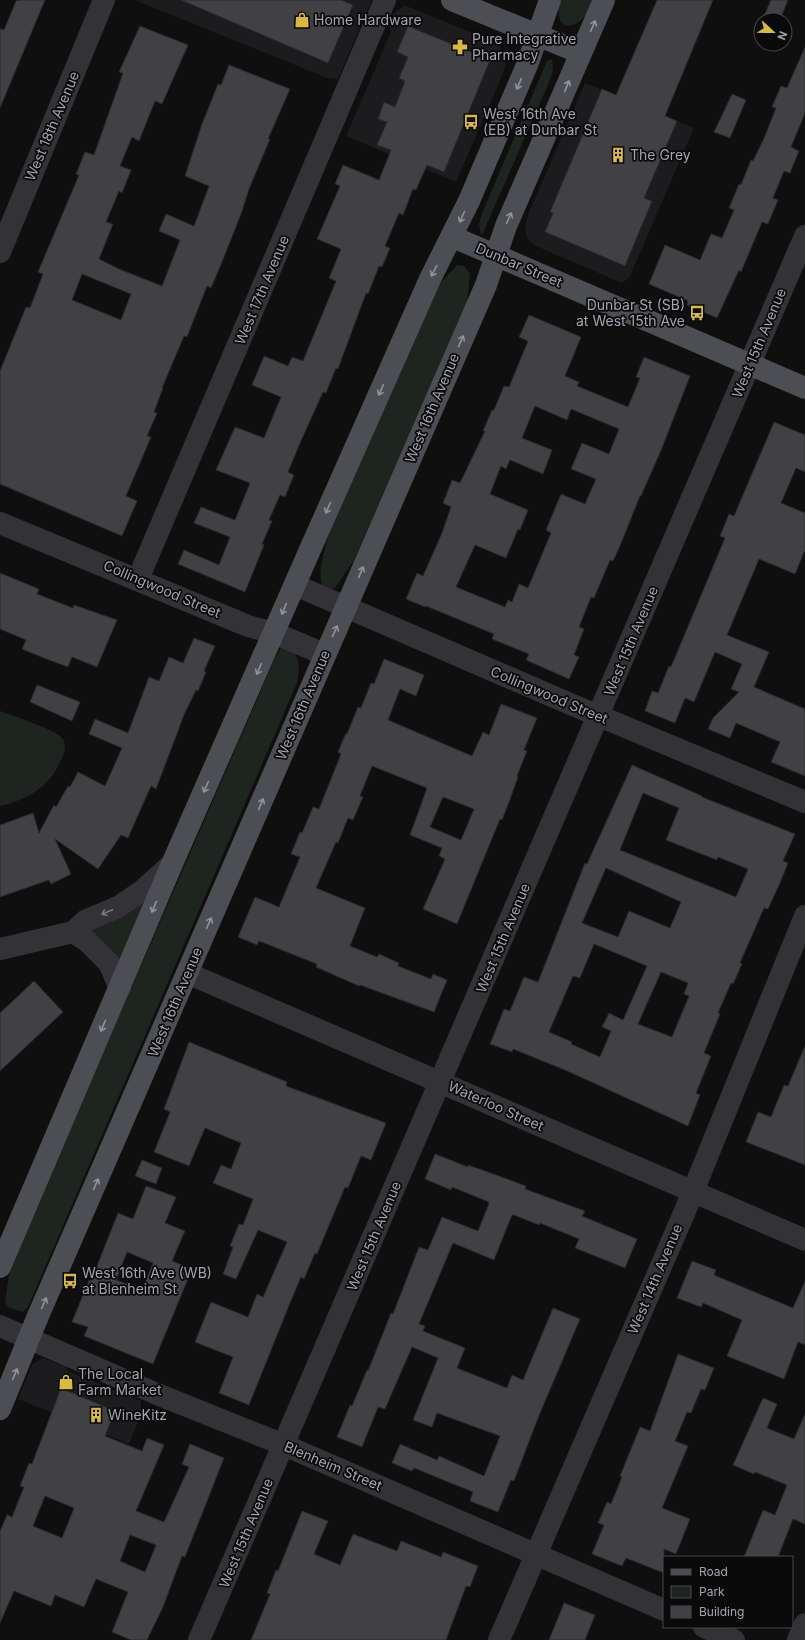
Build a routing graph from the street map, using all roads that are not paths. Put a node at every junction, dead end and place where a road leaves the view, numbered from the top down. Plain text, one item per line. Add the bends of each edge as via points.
1 (104, 0) edge
2 (385, 0) edge
3 (452, 0) edge
4 (550, 0) edge
5 (604, 0) edge
6 (538, 35) junction
7 (581, 53) junction
8 (805, 236) edge
9 (453, 237) junction
10 (0, 252) edge
11 (496, 254) junction
12 (750, 365) junction
13 (805, 388) edge
14 (0, 523) edge
15 (138, 579) junction
16 (295, 585) junction
17 (345, 607) junction
18 (274, 633) junction
19 (324, 654) junction
20 (598, 716) junction
21 (805, 802) edge
22 (172, 864) junction
23 (805, 916) edge
24 (73, 932) junction
25 (0, 949) edge
26 (187, 973) junction
27 (120, 988) junction
28 (440, 1082) junction
29 (692, 1192) junction
30 (805, 1240) edge
31 (0, 1267) edge
32 (0, 1326) edge
33 (30, 1339) junction
34 (0, 1409) edge
35 (284, 1445) junction
36 (536, 1554) junction
37 (663, 1610) edge
38 (805, 1624) edge
39 (706, 1628) edge
40 (199, 1640) edge
41 (499, 1640) edge
42 (734, 1640) edge
43 (798, 1640) edge

1 - 10 street, West 18th Avenue
2 - 15 street, West 17th Avenue
3 - 6 main road
4 - 6 main road
7 -> 5 main road, West 16th Avenue
6 - 7 main road
6 -> 9 main road
11 -> 7 main road, West 16th Avenue
8 - 12 street, West 15th Avenue
9 - 11 main road, Dunbar Street
9 -> 16 main road via 430,279
11 - 12 main road, Dunbar Street
17 -> 11 main road, West 16th Avenue via 483,292
12 - 13 main road, Dunbar Street
12 - 20 street, West 15th Avenue
14 - 15 street, Collingwood Street
15 - 18 street, Collingwood Street via 252,627
16 - 17 street, Collingwood Street
16 -> 18 main road
19 -> 17 main road, West 16th Avenue
17 - 20 street, Collingwood Street
18 - 19 street, Collingwood Street
18 -> 22 main road
26 -> 19 main road, West 16th Avenue
20 - 21 street, Collingwood Street
20 - 28 street, West 15th Avenue
22 -> 24 street via 143,890 124,903 85,921
22 -> 27 main road
23 - 29 street, West 14th Avenue
24 - 25 street
24 - 27 street via 87,941 109,963
26 - 28 street, Waterloo Street
33 -> 26 main road, West 16th Avenue
27 -> 31 main road
28 - 29 street, Waterloo Street
28 - 35 street, West 15th Avenue
29 - 30 street, Waterloo Street
29 - 36 street, West 14th Avenue
32 - 33 street, Blenheim Street
34 -> 33 main road, West 16th Avenue
33 - 35 street, Blenheim Street
35 - 36 street, Blenheim Street
35 - 40 street, West 15th Avenue
36 - 37 street, Blenheim Street
36 - 41 street, West 14th Avenue
38 - 43 street
39 - 42 street

